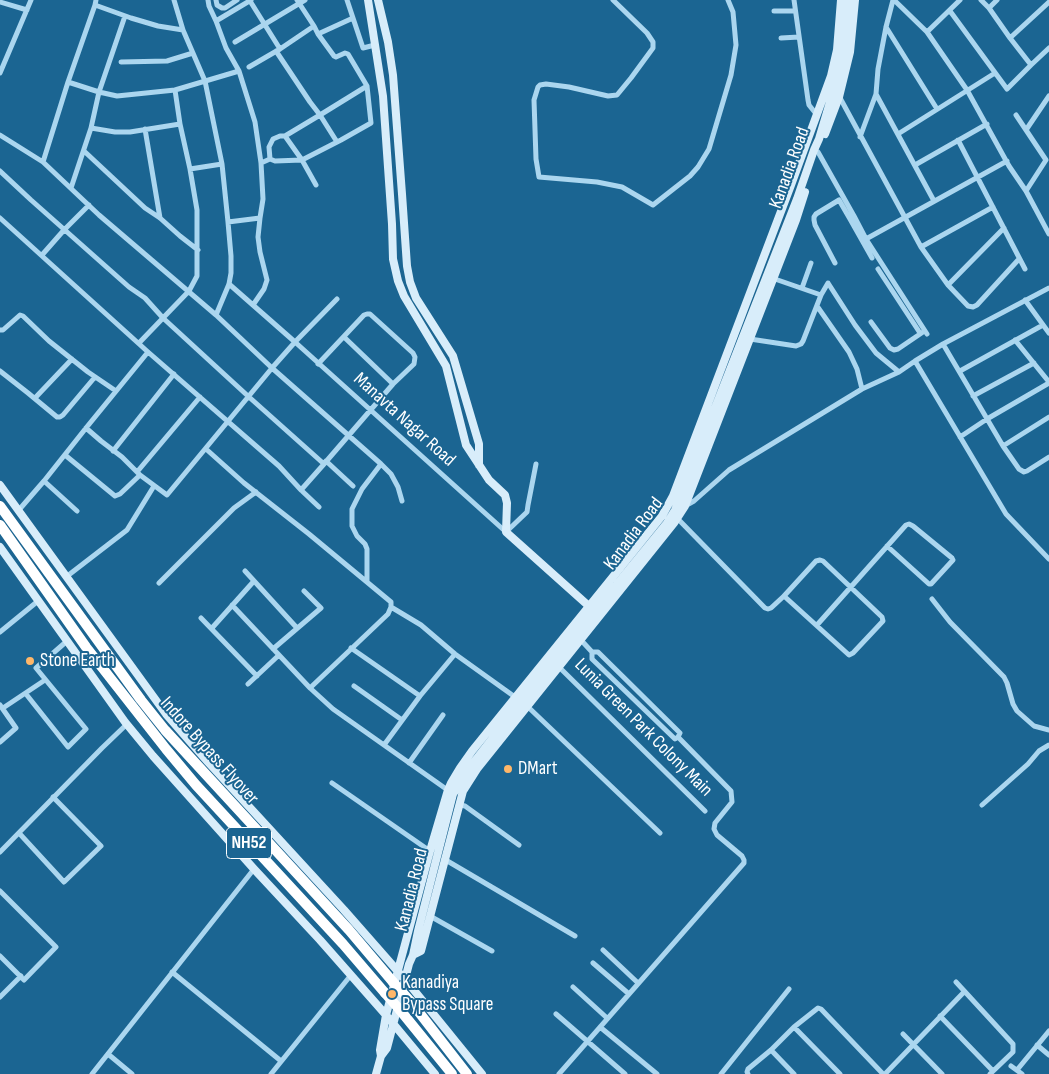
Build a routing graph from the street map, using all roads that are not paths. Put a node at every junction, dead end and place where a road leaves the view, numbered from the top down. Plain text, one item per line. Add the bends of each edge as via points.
1 (31, 0) edge
2 (174, 0) edge
3 (208, 0) edge
4 (216, 0) edge
5 (237, 0) edge
6 (251, 0) edge
7 (305, 0) edge
8 (347, 0) edge
9 (368, 0) edge
10 (378, 0) edge
11 (613, 0) edge
12 (728, 0) edge
13 (794, 0) edge
14 (841, 0) edge
15 (849, 0) edge
16 (856, 0) edge
17 (894, 0) edge
18 (960, 0) edge
19 (981, 0) edge
20 (997, 0) edge
21 (0, 2) edge
22 (96, 2) edge
23 (298, 2) edge
24 (1049, 2) edge
25 (990, 8) junction
26 (27, 10) junction
27 (774, 11) dead end
28 (795, 11) junction
29 (950, 11) junction
30 (851, 15) junction
31 (125, 16) junction
32 (353, 18) junction
33 (216, 21) junction
34 (265, 24) junction
35 (314, 26) junction
36 (886, 27) junction
37 (182, 30) junction
38 (927, 32) junction
39 (318, 34) junction
40 (799, 37) junction
41 (781, 38) dead end
42 (1010, 38) junction
43 (235, 42) dead end
44 (375, 45) junction
45 (1049, 48) edge
46 (278, 50) junction
47 (193, 53) junction
48 (121, 62) dead end
49 (1031, 64) junction
50 (249, 67) dead end
51 (239, 71) junction
52 (0, 73) edge
53 (842, 73) junction
54 (995, 73) junction
55 (205, 81) junction
56 (68, 82) junction
57 (367, 86) junction
58 (835, 89) junction
59 (175, 90) junction
60 (967, 90) junction
61 (100, 92) junction
62 (876, 94) junction
63 (1049, 96) edge
64 (839, 97) junction
65 (937, 109) junction
66 (1016, 114) dead end
67 (320, 115) junction
68 (817, 115) junction
69 (180, 124) junction
70 (987, 124) junction
71 (91, 128) junction
72 (145, 129) junction
73 (1026, 130) junction
74 (898, 134) junction
75 (0, 135) edge
76 (285, 136) junction
77 (860, 137) junction
78 (958, 140) junction
79 (337, 142) junction
80 (84, 151) junction
81 (816, 151) junction
82 (1048, 158) edge
83 (270, 159) junction
84 (302, 160) junction
85 (1008, 161) junction
86 (43, 162) junction
87 (261, 163) junction
88 (222, 164) junction
89 (915, 165) junction
90 (190, 169) junction
91 (0, 172) edge
92 (977, 178) junction
93 (316, 185) dead end
94 (71, 188) junction
95 (1026, 191) junction
96 (934, 201) junction
97 (89, 205) junction
98 (993, 207) junction
99 (0, 218) edge
100 (160, 218) junction
101 (260, 218) junction
102 (852, 218) junction
103 (905, 218) junction
104 (228, 222) junction
105 (1004, 228) junction
106 (64, 230) junction
107 (1049, 234) edge
108 (867, 244) junction
109 (921, 248) junction
110 (198, 250) junction
111 (42, 255) junction
112 (872, 258) dead end
113 (1019, 259) junction
114 (812, 263) dead end
115 (835, 263) dead end
116 (878, 269) dead end
117 (1025, 269) dead end
118 (770, 278) junction
119 (229, 284) junction
120 (948, 285) junction
121 (802, 288) junction
122 (1049, 288) edge
123 (189, 291) junction
124 (821, 296) junction
125 (903, 297) junction
126 (337, 299) dead end
127 (898, 300) junction
128 (1025, 300) junction
129 (254, 305) junction
130 (817, 306) junction
131 (216, 315) junction
132 (163, 318) junction
133 (871, 322) dead end
134 (1043, 324) junction
135 (1, 331) edge
136 (924, 332) junction
137 (1049, 333) edge
138 (344, 337) junction
139 (750, 339) junction
140 (1015, 340) junction
141 (295, 342) junction
142 (139, 343) junction
143 (943, 344) junction
144 (148, 352) junction
145 (72, 359) junction
146 (915, 361) junction
147 (1034, 363) junction
148 (318, 364) junction
149 (272, 368) junction
150 (0, 371) edge
151 (960, 371) junction
152 (899, 372) junction
153 (174, 374) junction
154 (95, 377) junction
155 (1049, 382) edge
156 (393, 384) junction
157 (862, 389) junction
158 (116, 391) junction
159 (974, 396) junction
160 (200, 397) junction
161 (249, 397) junction
162 (35, 398) junction
163 (370, 410) junction
164 (1049, 417) edge
165 (987, 419) junction
166 (228, 422) junction
167 (86, 428) junction
168 (348, 435) junction
169 (960, 437) junction
170 (1002, 446) junction
171 (206, 449) junction
172 (113, 450) junction
173 (64, 455) junction
174 (1049, 457) edge
175 (325, 463) junction
176 (381, 464) junction
177 (536, 464) dead end
178 (479, 465) junction
179 (138, 473) junction
180 (44, 481) junction
181 (0, 485) edge
182 (154, 486) junction
183 (353, 486) dead end
184 (301, 490) junction
185 (256, 492) junction
186 (402, 501) dead end
187 (0, 506) edge
188 (685, 506) junction
189 (319, 507) dead end
190 (18, 511) junction
191 (77, 511) dead end
192 (674, 518) junction
193 (0, 525) edge
194 (506, 532) junction
195 (887, 546) junction
196 (0, 547) edge
197 (639, 557) junction
198 (1049, 559) edge
199 (245, 571) dead end
200 (66, 577) junction
201 (254, 581) junction
202 (159, 582) dead end
203 (367, 582) junction
204 (851, 587) junction
205 (304, 591) dead end
206 (784, 596) junction
207 (932, 599) dead end
208 (38, 601) junction
209 (232, 605) junction
210 (589, 605) junction
211 (391, 608) junction
212 (595, 612) junction
213 (201, 618) dead end
214 (817, 625) junction
215 (212, 628) junction
216 (297, 628) junction
217 (0, 632) edge
218 (579, 637) junction
219 (67, 641) junction
220 (351, 648) junction
221 (273, 649) junction
222 (119, 650) junction
223 (592, 652) junction
224 (456, 654) junction
225 (279, 655) junction
226 (110, 657) junction
227 (559, 667) junction
228 (258, 676) junction
229 (46, 680) junction
230 (248, 684) dead end
231 (354, 686) dead end
232 (310, 688) junction
233 (26, 694) junction
234 (420, 696) junction
235 (522, 701) junction
236 (1, 706) edge
237 (443, 715) dead end
238 (402, 720) junction
239 (127, 724) junction
240 (1049, 730) edge
241 (678, 737) junction
242 (0, 742) edge
243 (1049, 745) edge
244 (384, 746) junction
245 (409, 763) junction
246 (332, 783) dead end
247 (451, 794) junction
248 (54, 797) junction
249 (460, 803) junction
250 (982, 805) dead end
251 (705, 811) dead end
252 (451, 822) junction
253 (19, 833) junction
254 (660, 834) dead end
255 (519, 845) dead end
256 (0, 852) edge
257 (437, 856) junction
258 (254, 869) junction
259 (0, 891) edge
260 (430, 916) junction
261 (422, 932) junction
262 (575, 936) dead end
263 (603, 950) dead end
264 (492, 951) dead end
265 (0, 956) edge
266 (593, 963) dead end
267 (398, 971) junction
268 (172, 972) junction
269 (21, 976) junction
270 (351, 976) junction
271 (405, 979) junction
272 (956, 982) dead end
273 (638, 983) junction
274 (573, 987) dead end
275 (789, 989) dead end
276 (964, 992) junction
277 (629, 994) junction
278 (0, 997) edge
279 (556, 1014) dead end
280 (386, 1015) junction
281 (940, 1016) junction
282 (608, 1018) junction
283 (393, 1024) junction
284 (600, 1027) junction
285 (794, 1027) junction
286 (1049, 1031) edge
287 (903, 1034) dead end
288 (587, 1041) junction
289 (913, 1045) junction
290 (1037, 1045) junction
291 (771, 1050) junction
292 (108, 1054) junction
293 (1049, 1055) edge
294 (382, 1056) junction
295 (281, 1061) junction
296 (1011, 1066) dead end
297 (1017, 1070) junction
298 (991, 1072) edge
299 (92, 1074) edge
300 (132, 1074) edge
301 (270, 1074) edge
302 (376, 1074) edge
303 (435, 1074) edge
304 (452, 1074) edge
305 (467, 1074) edge
306 (482, 1074) edge
307 (559, 1074) edge
308 (625, 1074) edge
309 (657, 1074) edge
310 (721, 1074) edge
311 (748, 1074) edge
312 (794, 1074) edge
313 (840, 1074) edge
314 (884, 1074) edge
315 (942, 1074) edge
316 (1022, 1074) edge

1 - 26 street
2 - 37 street
3 - 33 street
4 - 5 street via 222,8
6 - 33 street
6 - 34 street
7 - 23 street
8 - 32 street
9 - 44 street
10 - 178 street via 393,75 410,282 416,298 453,356 479,444
11 - 12 street via 646,33 653,42 653,48 617,95 546,84 538,87 534,100 539,177 622,187 653,205 690,176 709,149 731,75 736,45 733,12
13 - 28 street
14 - 68 street, Kanadia Road via 837,50
15 - 30 street, Kanadia Road
16 - 30 street
17 - 36 street
17 - 38 street
18 - 29 street
19 - 25 street
20 - 25 street
21 - 26 street
22 - 31 street
22 - 56 street
23 - 34 street
23 - 35 street
24 - 42 street
25 - 42 street
26 - 52 street
27 - 28 street
28 - 40 street
29 - 38 street
29 - 54 street
30 - 53 street, Kanadia Road
31 - 37 street
31 - 61 street
32 - 39 street
32 - 44 street via 363,48
33 - 51 street
34 - 43 street
34 - 46 street
35 - 39 street
35 - 46 street
36 - 62 street
36 - 65 street
37 - 47 street
38 - 60 street
39 - 57 street via 334,56 348,54
40 - 41 street
40 - 68 street via 809,105
42 - 49 street
44 - 178 street via 384,96 393,259 398,281 446,366 466,445
45 - 49 street
46 - 50 street
46 - 67 street
47 - 48 street via 167,61
47 - 55 street
49 - 54 street via 1007,89
51 - 55 street
51 - 87 street via 254,122
53 - 58 street, Kanadia Road
53 - 64 street
54 - 60 street
55 - 59 street
55 - 88 street
56 - 61 street
56 - 86 street
57 - 67 street
57 - 79 street via 371,123
58 - 64 street
58 - 81 street, Kanadia Road
59 - 61 street via 117,96
59 - 69 street
60 - 65 street
60 - 70 street
61 - 71 street
62 - 74 street
62 - 77 street
63 - 73 street
64 - 77 street
64 - 81 street
65 - 74 street
66 - 73 street
67 - 76 street
67 - 79 street
68 - 197 street, Kanadia Road via 673,496
69 - 72 street
69 - 90 street
70 - 78 street
70 - 85 street
71 - 72 street via 115,132
71 - 80 street
72 - 100 street
73 - 82 street
74 - 89 street
75 - 86 street
76 - 83 street via 274,139 269,146
76 - 84 street
77 - 103 street
78 - 89 street
78 - 92 street
79 - 84 street
80 - 94 street
80 - 100 street
81 - 102 street
81 - 118 street, Kanadia Road
82 - 95 street
83 - 84 street
83 - 87 street
84 - 93 street
85 - 92 street
85 - 95 street
86 - 94 street
87 - 101 street via 263,199
88 - 90 street
88 - 104 street
89 - 96 street
90 - 110 street via 197,210
91 - 106 street
92 - 96 street
92 - 98 street
94 - 97 street
95 - 107 street
96 - 103 street
97 - 106 street
97 - 123 street
98 - 105 street
98 - 109 street
99 - 111 street
100 - 110 street
101 - 104 street
101 - 129 street via 258,237 267,280
102 - 108 street
102 - 115 street via 839,200 814,217
103 - 108 street
103 - 109 street
104 - 119 street via 232,264
105 - 113 street
105 - 120 street
106 - 111 street
106 - 132 street via 145,298
108 - 112 street
108 - 125 street
109 - 120 street
110 - 123 street via 197,276
111 - 142 street
113 - 117 street
113 - 120 street via 973,307 968,306
114 - 121 street
116 - 127 street
118 - 121 street
118 - 139 street
118 - 192 street, Kanadia Road
119 - 129 street, Manavta Nagar Road
119 - 131 street
121 - 124 street
122 - 128 street
123 - 131 street
123 - 132 street
124 - 130 street
124 - 152 street via 828,284 876,353
125 - 127 street
125 - 136 street
126 - 141 street
127 - 136 street
128 - 134 street
128 - 143 street
129 - 141 street, Manavta Nagar Road
130 - 139 street via 801,344
130 - 157 street via 849,352
131 - 149 street
132 - 142 street
132 - 161 street
133 - 136 street via 894,350
134 - 137 street
134 - 140 street
135 - 145 street via 20,315 23,316
138 - 148 street
138 - 156 street
138 - 156 street via 364,315 370,314 413,353 414,364
139 - 188 street
140 - 147 street
140 - 151 street
141 - 148 street, Manavta Nagar Road
141 - 149 street
142 - 144 street
143 - 146 street
143 - 151 street
144 - 153 street
144 - 158 street
145 - 154 street
145 - 162 street
146 - 152 street
146 - 169 street
147 - 155 street
147 - 159 street
148 - 163 street, Manavta Nagar Road
149 - 161 street
149 - 168 street
150 - 162 street
151 - 159 street
152 - 157 street
153 - 160 street
153 - 172 street
154 - 158 street
154 - 162 street via 60,417
155 - 165 street
156 - 163 street
157 - 188 street via 729,470
158 - 167 street
159 - 165 street
160 - 166 street
160 - 179 street
161 - 166 street
161 - 175 street
163 - 168 street
163 - 194 street, Manavta Nagar Road
164 - 170 street
165 - 169 street
165 - 170 street
166 - 171 street
166 - 184 street via 279,466
167 - 172 street
167 - 173 street
168 - 175 street
168 - 176 street
169 - 198 street via 1006,514
170 - 174 street via 1023,472
171 - 182 street via 167,496
171 - 185 street
172 - 179 street
173 - 179 street via 115,496
173 - 180 street
175 - 183 street
175 - 184 street
176 - 186 street via 391,474
176 - 203 street via 352,508 352,526 367,549
177 - 194 street via 527,512
178 - 194 street via 505,495
179 - 182 street
180 - 190 street
180 - 191 street
181 - 190 street
182 - 200 street via 127,530
184 - 189 street
185 - 202 street via 234,508
185 - 203 street
187 - 226 highway, Indore Bypass Flyover / NH52
188 - 192 street
190 - 200 street
192 - 197 street
192 - 206 street via 765,608 770,608
193 - 304 highway, Indore Bypass Flyover / NH52, bridge via 86,647 196,785 343,944
194 - 210 street, Manavta Nagar Road
195 - 195 street via 929,584 953,560 909,524
195 - 204 street
196 - 208 street
197 - 210 street, Kanadia Road
197 - 212 street, Kanadia Road
197 - 218 street
199 - 201 street
200 - 222 street
201 - 209 street
201 - 216 street
203 - 211 street via 391,602
204 - 206 street via 820,560
204 - 214 street
204 - 214 street via 883,621 849,654
205 - 216 street via 320,608
206 - 214 street
207 - 240 street via 1004,677 1017,711 1034,726
208 - 217 street
208 - 219 street
209 - 215 street
209 - 221 street
210 - 212 street, Manavta Nagar Road
210 - 235 street, Kanadia Road
211 - 220 street
211 - 224 street via 421,625
212 - 218 street, Kanadia Road
213 - 215 street
215 - 228 street
216 - 221 street
218 - 223 street
218 - 227 street
218 - 235 street, Kanadia Road
219 - 229 street via 36,668
219 - 239 street
220 - 232 street
220 - 234 street
221 - 225 street
222 - 226 highway
222 - 267 street via 166,714
223 - 241 street via 592,659 675,738
223 - 241 street via 598,652 673,726 680,733
224 - 234 street
224 - 235 street
225 - 228 street
225 - 232 street
226 - 305 highway, Indore Bypass Flyover / NH52, bridge via 174,740 348,930 411,1002
227 - 235 street
227 - 251 street, Lunia Green Park Colony Main
228 - 230 street
229 - 233 street
229 - 233 street via 86,729 68,747
231 - 238 street
232 - 244 street via 332,709
233 - 236 street
234 - 238 street
235 - 247 street, Kanadia Road via 460,768
235 - 249 street via 463,791
235 - 254 street
236 - 242 street via 16,728
237 - 245 street
238 - 244 street
239 - 248 street
239 - 258 street
241 - 273 street via 731,791 732,802 714,829 742,856 744,863
243 - 250 street
244 - 245 street
245 - 247 street
246 - 257 street
247 - 249 street
247 - 252 street, Kanadia Road
247 - 257 street, Kanadia Road
248 - 253 street
248 - 253 street via 101,846 64,882
249 - 252 street
249 - 255 street
252 - 257 street
253 - 256 street
257 - 260 street
257 - 261 street, Kanadia Road
257 - 262 street
257 - 267 street, Kanadia Road
258 - 268 street
258 - 270 street
259 - 269 street via 56,948 24,980
260 - 261 street
260 - 264 street
261 - 271 street, Kanadia Road via 421,951 413,955
263 - 273 street
265 - 269 street
266 - 277 street
267 - 271 street
267 - 280 street, Kanadia Road
268 - 292 street
268 - 295 street
269 - 278 street
270 - 280 street
270 - 295 street
271 - 283 street, Kanadia Road
271 - 306 street
272 - 276 street
273 - 277 street
274 - 282 street
275 - 310 street
276 - 281 street
276 - 298 street via 1013,1044 1012,1052
277 - 282 street
279 - 288 street
280 - 283 street
280 - 294 street, Kanadia Road via 380,1050
281 - 289 street
281 - 298 street
282 - 284 street
283 - 294 street, Kanadia Road
283 - 303 street
284 - 288 street
284 - 309 street
285 - 291 street
285 - 313 street
285 - 314 street via 816,1009 821,1009
286 - 290 street
287 - 289 street
288 - 307 street
288 - 308 street
289 - 314 street
289 - 315 street
290 - 293 street
290 - 297 street
291 - 311 street via 748,1069
291 - 312 street
292 - 299 street
292 - 300 street
294 - 302 street
295 - 301 street
296 - 297 street
297 - 316 street

